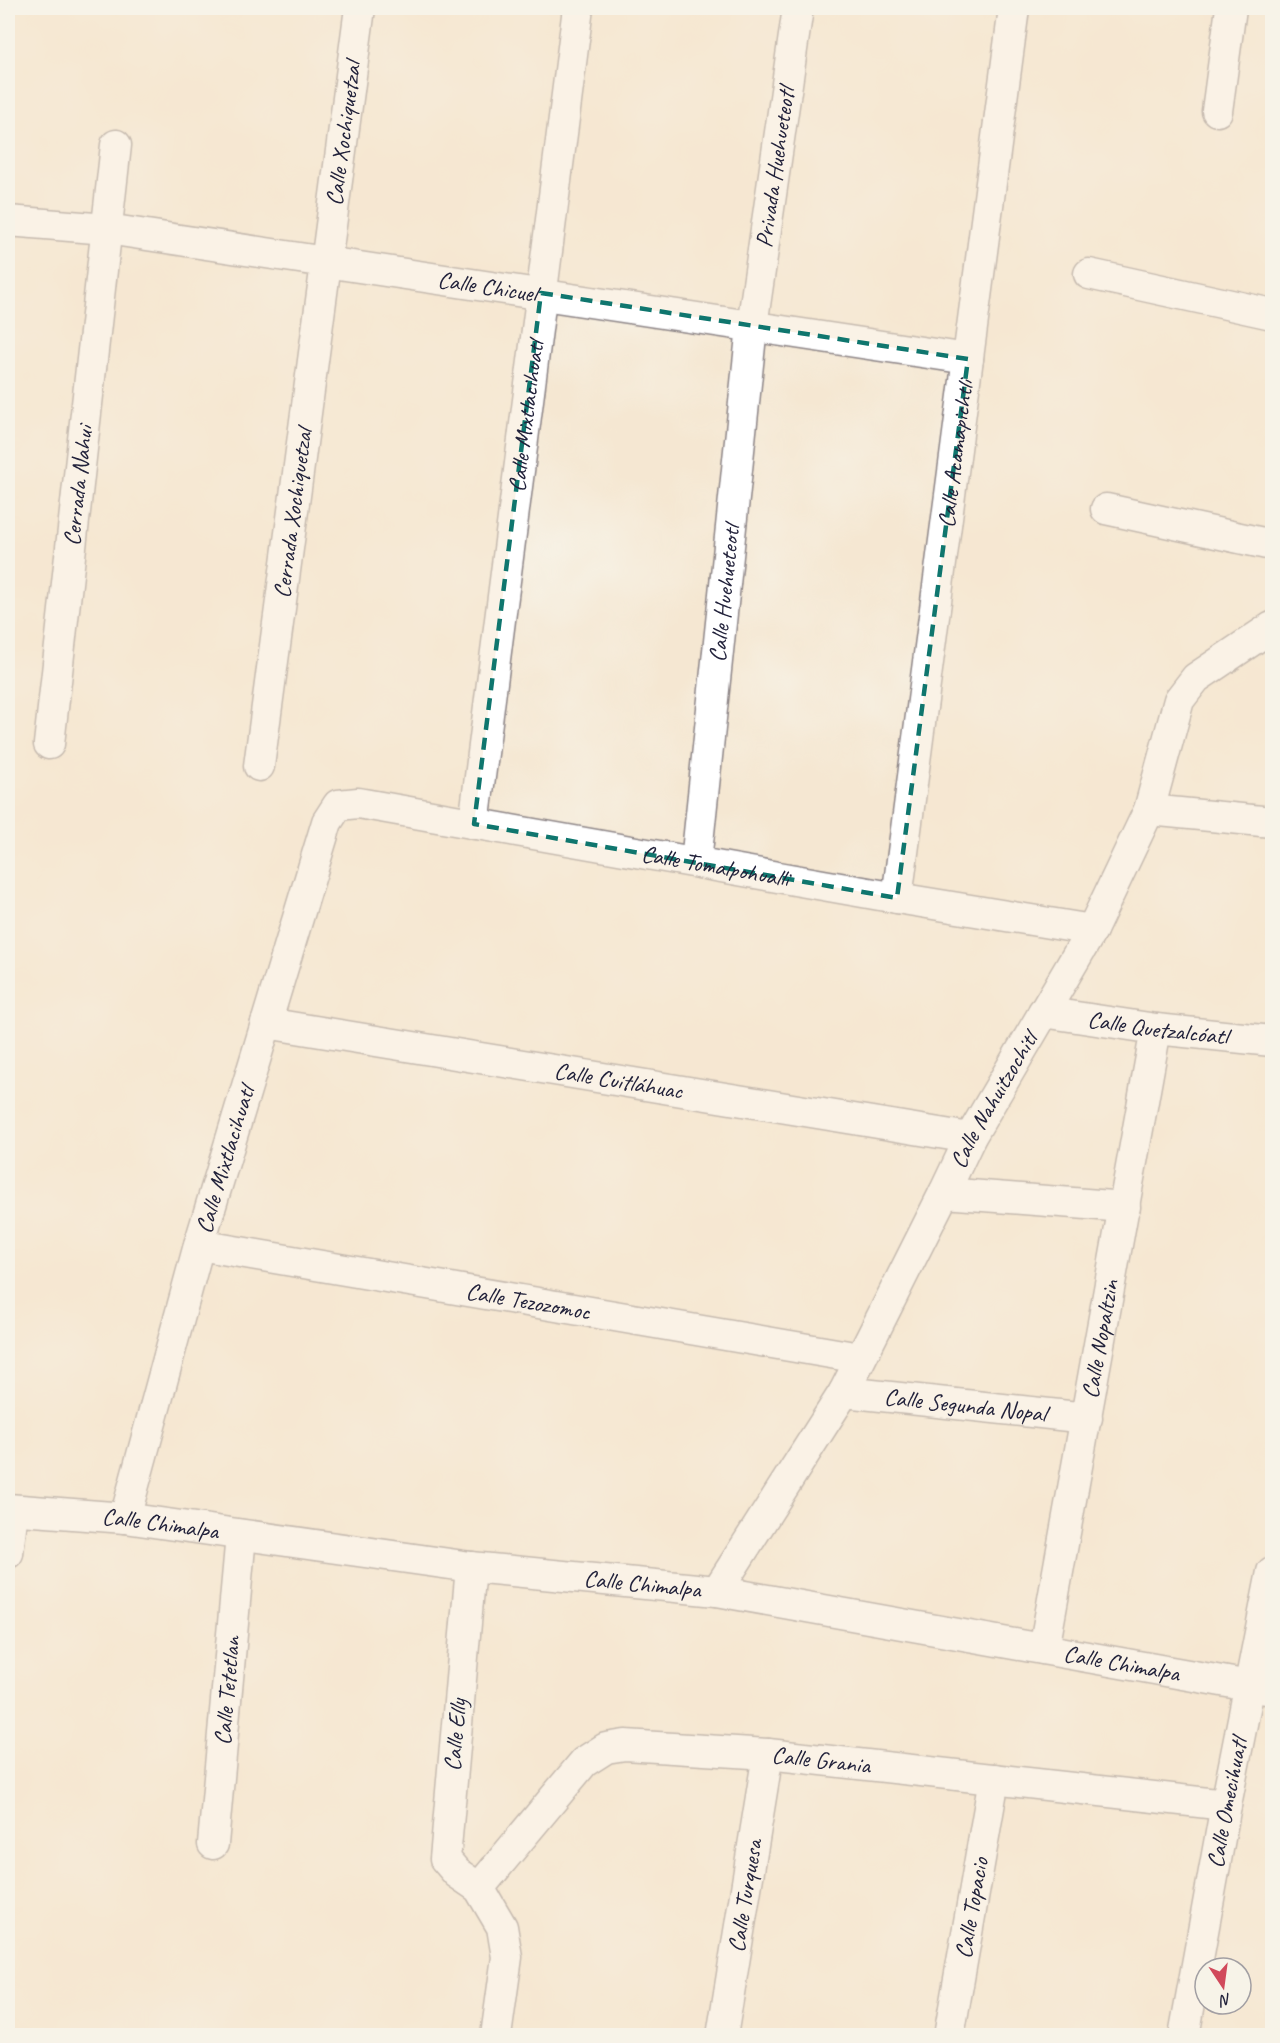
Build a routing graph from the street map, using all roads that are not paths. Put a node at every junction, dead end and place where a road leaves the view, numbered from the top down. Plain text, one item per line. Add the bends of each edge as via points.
1 (360, 8) edge
2 (578, 8) edge
3 (798, 8) edge
4 (1014, 8) edge
5 (1231, 8) edge
6 (1217, 111) dead end
7 (116, 145) dead end
8 (8, 221) edge
9 (107, 229) junction
10 (327, 261) junction
11 (1089, 274) dead end
12 (541, 293) junction
13 (1272, 314) edge
14 (752, 326) junction
15 (968, 359) junction
16 (1106, 509) dead end
17 (1272, 545) edge
18 (1272, 627) edge
19 (49, 744) dead end
20 (259, 766) dead end
21 (338, 805) joint
22 (1149, 810) junction
23 (1272, 822) edge
24 (474, 824) junction
25 (696, 862) junction
26 (897, 898) junction
27 (1092, 930) junction
28 (1043, 1012) junction
29 (266, 1023) junction
30 (1156, 1029) junction
31 (1272, 1041) edge
32 (970, 1138) junction
33 (944, 1193) junction
34 (1125, 1207) junction
35 (199, 1245) junction
36 (860, 1358) junction
37 (844, 1392) junction
38 (1088, 1418) junction
39 (10, 1509) edge
40 (125, 1518) junction
41 (241, 1534) junction
42 (8, 1553) edge
43 (471, 1567) junction
44 (1272, 1572) edge
45 (717, 1591) junction
46 (1044, 1649) junction
47 (1261, 1688) edge
48 (768, 1754) junction
49 (994, 1779) junction
50 (1226, 1805) junction
51 (213, 1844) dead end
52 (479, 1888) junction
53 (496, 2036) edge
54 (722, 2036) edge
55 (949, 2036) edge
56 (1184, 2036) edge

1 - 10 street, Calle Xochiquetzal
2 - 12 street, Calle Mixtlacihuatl
3 - 14 street, Privada Huehueteotl
4 - 15 street, Calle Acamapichtli
5 - 6 street
7 - 9 street, Cerrada Nahui
8 - 9 street, Calle Chicuel
9 - 10 street, Calle Chicuel
9 - 19 street, Cerrada Nahui
10 - 12 street, Calle Chicuel
10 - 20 street, Cerrada Xochiquetzal
11 - 13 street
12 - 14 street, Calle Chicuel
12 - 24 street, Calle Mixtlacihuatl
14 - 15 street, Calle Chicuel
14 - 25 street, Calle Huehueteotl
15 - 26 street, Calle Acamapichtli
16 - 17 street
18 - 22 street, Calle Nahuitzochitl via 1196,678 1179,700
21 - 24 street, Calle Tomalpohualli via 358,803
21 - 29 street, Calle Mixtlacihuatl via 327,822
22 - 23 street
22 - 27 street, Calle Nahuitzochitl
24 - 25 street, Calle Tomalpohualli
25 - 26 street, Calle Tomalpohualli
26 - 27 street, Calle Tomalpohualli
27 - 28 street, Calle Nahuitzochitl
28 - 30 street, Calle Quetzalcóatl
28 - 32 street, Calle Nahuitzochitl
29 - 32 street, Calle Cuitláhuac
29 - 35 street, Calle Mixtlacihuatl
30 - 31 street, Calle Quetzalcóatl
30 - 34 street, Calle Nopaltzin
32 - 33 street, Calle Nahuitzochitl
33 - 34 street
33 - 36 street, Calle Nahuitzochitl
34 - 38 street, Calle Nopaltzin
35 - 36 street, Calle Tezozomoc
35 - 40 street, Calle Mixtlacihuatl
36 - 37 street, Calle Nahuitzochitl
37 - 38 street, Calle Segunda Nopal
37 - 45 street, Calle Nahuitzochitl
38 - 46 street, Calle Nopaltzin
39 - 40 street, Calle Chimalpa
39 - 42 street
40 - 41 street, Calle Chimalpa
41 - 43 street, Calle Chimalpa
41 - 51 street, Calle Tetetlan
43 - 45 street, Calle Chimalpa
43 - 52 street, Calle Elly via 445,1859
44 - 47 street, Calle Omecihuatl
45 - 46 street, Calle Chimalpa
46 - 47 street, Calle Chimalpa
47 - 50 street, Calle Omecihuatl
48 - 49 street, Calle Grania
48 - 52 street, Calle Grania via 625,1745 606,1748 584,1762
48 - 54 street, Calle Turquesa
49 - 50 street, Calle Grania
49 - 55 street, Calle Topacio
50 - 56 street, Calle Omecihuatl
52 - 53 street via 502,1927 507,1957

